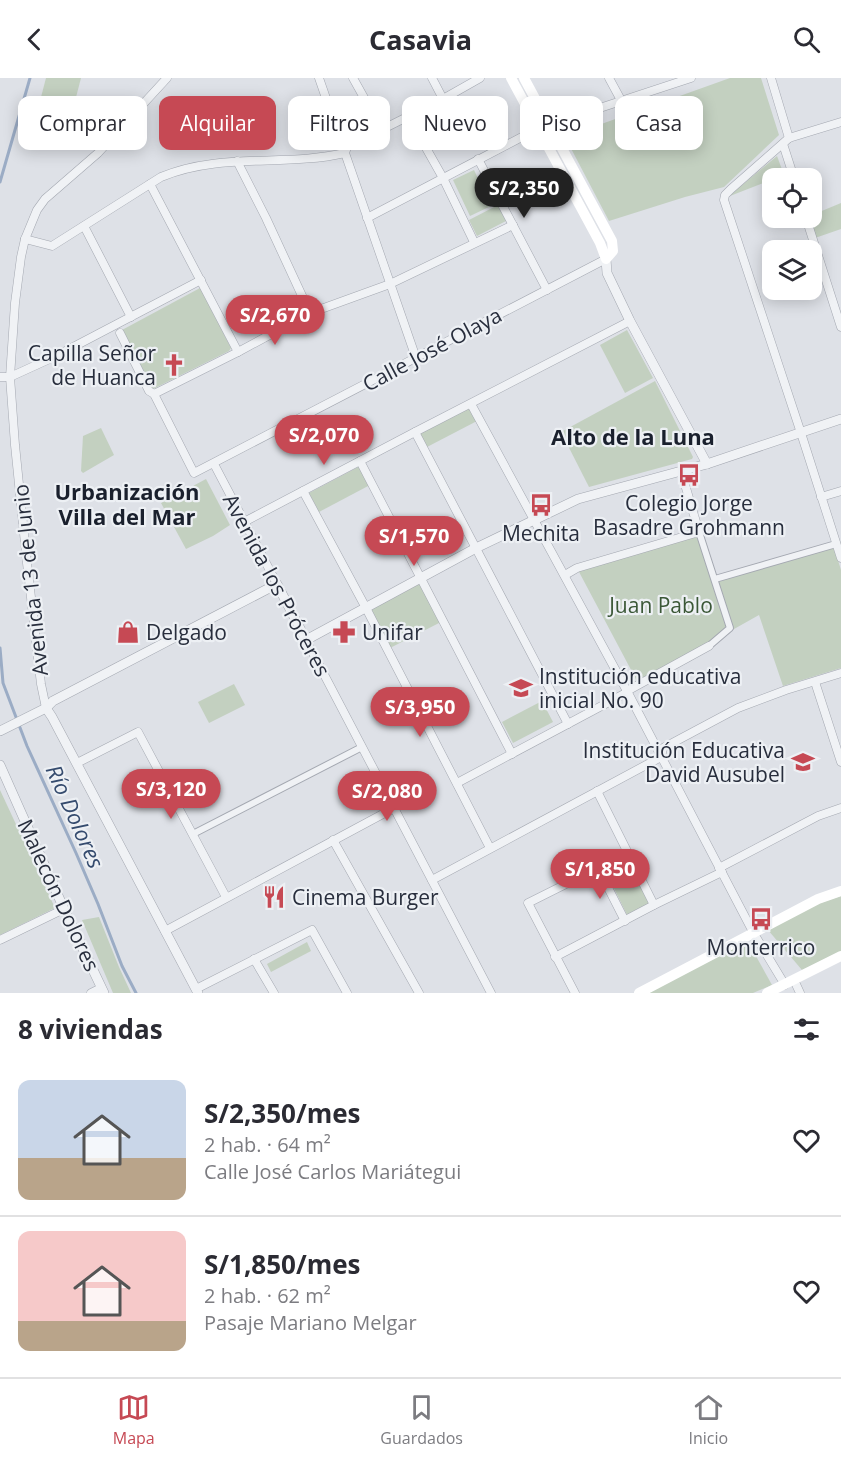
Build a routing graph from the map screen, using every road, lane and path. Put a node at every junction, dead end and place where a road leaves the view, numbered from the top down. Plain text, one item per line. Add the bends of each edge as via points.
1 (167, 78) edge
2 (319, 78) edge
3 (353, 78) edge
4 (432, 78) edge
5 (480, 78) edge
6 (511, 78) edge
7 (524, 78) edge
8 (609, 78) edge
9 (691, 78) edge
10 (771, 78) edge
11 (679, 80) edge
12 (363, 96) edge
13 (441, 96) edge
14 (448, 96) edge
15 (523, 96) edge
16 (531, 96) edge
17 (619, 96) edge
18 (638, 96) edge
19 (841, 122) edge
20 (520, 139) edge
21 (786, 141) junction
22 (346, 150) edge
23 (427, 150) edge
24 (558, 150) edge
25 (345, 153) junction
26 (478, 159) junction
27 (237, 161) junction
28 (792, 168) edge
29 (443, 178) junction
30 (150, 184) junction
31 (367, 218) junction
32 (513, 225) junction
33 (84, 226) junction
34 (809, 228) edge
35 (25, 239) junction
36 (474, 242) junction
37 (606, 259) junction
38 (201, 280) junction
39 (390, 284) junction
40 (547, 290) junction
41 (310, 313) junction
42 (131, 317) junction
43 (630, 321) junction
44 (841, 327) edge
45 (120, 333) dead end
46 (238, 352) junction
47 (416, 358) junction
48 (10, 376) junction
49 (1, 377) edge
50 (154, 394) junction
51 (471, 404) junction
52 (841, 420) edge
53 (416, 432) junction
54 (801, 433) junction
55 (360, 461) junction
56 (214, 464) junction
57 (707, 464) junction
58 (681, 471) junction
59 (841, 490) edge
60 (303, 491) junction
61 (821, 497) junction
62 (535, 520) junction
63 (244, 522) junction
64 (699, 532) junction
65 (836, 544) junction
66 (476, 548) junction
67 (841, 558) edge
68 (565, 575) junction
69 (422, 578) junction
70 (715, 579) junction
71 (277, 584) junction
72 (366, 608) junction
73 (306, 640) junction
74 (709, 646) joint
75 (841, 673) edge
76 (815, 682) junction
77 (627, 691) junction
78 (46, 708) junction
79 (568, 724) junction
80 (2, 730) edge
81 (362, 747) junction
82 (512, 754) junction
83 (661, 757) junction
84 (841, 762) edge
85 (77, 763) junction
86 (0, 765) edge
87 (457, 783) junction
88 (597, 791) junction
89 (394, 808) junction
90 (841, 808) edge
91 (193, 834) junction
92 (333, 840) junction
93 (490, 848) junction
94 (628, 853) junction
95 (598, 868) junction
96 (720, 870) junction
97 (432, 880) junction
98 (841, 891) edge
99 (226, 897) junction
100 (654, 905) junction
101 (64, 909) junction
102 (626, 921) junction
103 (165, 931) junction
104 (753, 932) junction
105 (0, 940) edge
106 (841, 956) edge
107 (555, 957) junction
108 (254, 959) junction
109 (789, 983) junction
110 (103, 990) edge
111 (197, 991) edge
112 (91, 993) edge
113 (274, 993) edge
114 (347, 993) edge
115 (419, 993) edge
116 (491, 993) edge
117 (575, 993) edge
118 (639, 993) edge
119 (767, 993) edge
120 (800, 993) edge

1 - 35 street, Avenida 13 de Junio via 98,153 45,199
2 - 25 street
3 - 12 street
4 - 13 street
5 - 14 street
6 - 15 main road
7 - 16 main road
8 - 17 street
9 - 11 street
10 - 21 street
11 - 18 street
19 - 21 street
20 - 26 street
21 - 28 street
21 - 54 street via 724,200
22 - 25 street
23 - 29 street
24 - 37 main road via 612,241 613,251
25 - 27 street
25 - 31 street
26 - 29 street
26 - 32 street
27 - 30 street via 172,172
27 - 41 street
29 - 31 street
29 - 36 street
30 - 33 street
30 - 38 street
31 - 39 street
32 - 36 street
32 - 40 street
33 - 35 street via 52,246
33 - 42 street
34 - 44 street
35 - 48 street, Avenida 13 de Junio
36 - 39 street
37 - 40 street, Calle José Olaya
37 - 43 street via 607,273
38 - 42 street
38 - 46 street
39 - 41 street
39 - 47 street
40 - 47 street, Calle José Olaya
41 - 46 street
42 - 48 street
43 - 51 street
43 - 57 street
45 - 50 street
46 - 50 street
47 - 56 street, Calle José Olaya
48 - 49 street
48 - 78 street, Avenida 13 de Junio via 27,563
50 - 56 street, Calle José Olaya via 194,473
51 - 53 street
51 - 62 street
52 - 54 street
53 - 55 street
53 - 66 street
54 - 57 street
54 - 61 street
55 - 60 street
55 - 69 street
56 - 63 street, Avenida los Próceres
57 - 58 street
58 - 62 street via 578,499
58 - 64 street
59 - 61 street
60 - 63 street
60 - 72 street
61 - 65 street
62 - 66 street
62 - 68 street
63 - 71 street, Avenida los Próceres
64 - 68 street
64 - 70 street
65 - 67 street
65 - 70 street
66 - 69 street
66 - 79 street
68 - 77 street
69 - 72 street
69 - 82 street
70 - 74 street via 730,628
71 - 73 street, Avenida los Próceres
71 - 78 street
72 - 73 street
72 - 87 street
73 - 81 street, Avenida los Próceres
74 - 77 street
75 - 76 street
76 - 83 street via 738,708 663,748
76 - 84 street
77 - 79 street
77 - 83 street
78 - 80 street
78 - 85 street
79 - 82 street
81 - 89 street, Avenida los Próceres
81 - 91 street
82 - 87 street
83 - 88 street
83 - 96 street
85 - 91 street via 138,732
85 - 103 street
86 - 101 street, Malecón Dolores
87 - 93 street
88 - 93 street
88 - 94 street
89 - 92 street
89 - 97 street, Avenida los Próceres
90 - 96 street via 818,816
91 - 99 street
92 - 99 street
92 - 115 street
93 - 97 street
94 - 95 street
94 - 100 street
95 - 102 street
95 - 107 street via 528,903
96 - 100 street
96 - 104 street
97 - 116 street, Avenida los Próceres
98 - 104 main road
99 - 103 street
100 - 102 street
101 - 105 street
101 - 110 street, Malecón Dolores
102 - 107 street
103 - 111 street
104 - 109 street
104 - 118 main road
106 - 109 main road
107 - 117 street
108 - 111 street
108 - 113 street
108 - 114 street via 312,930
109 - 119 main road
109 - 120 street
110 - 112 street

